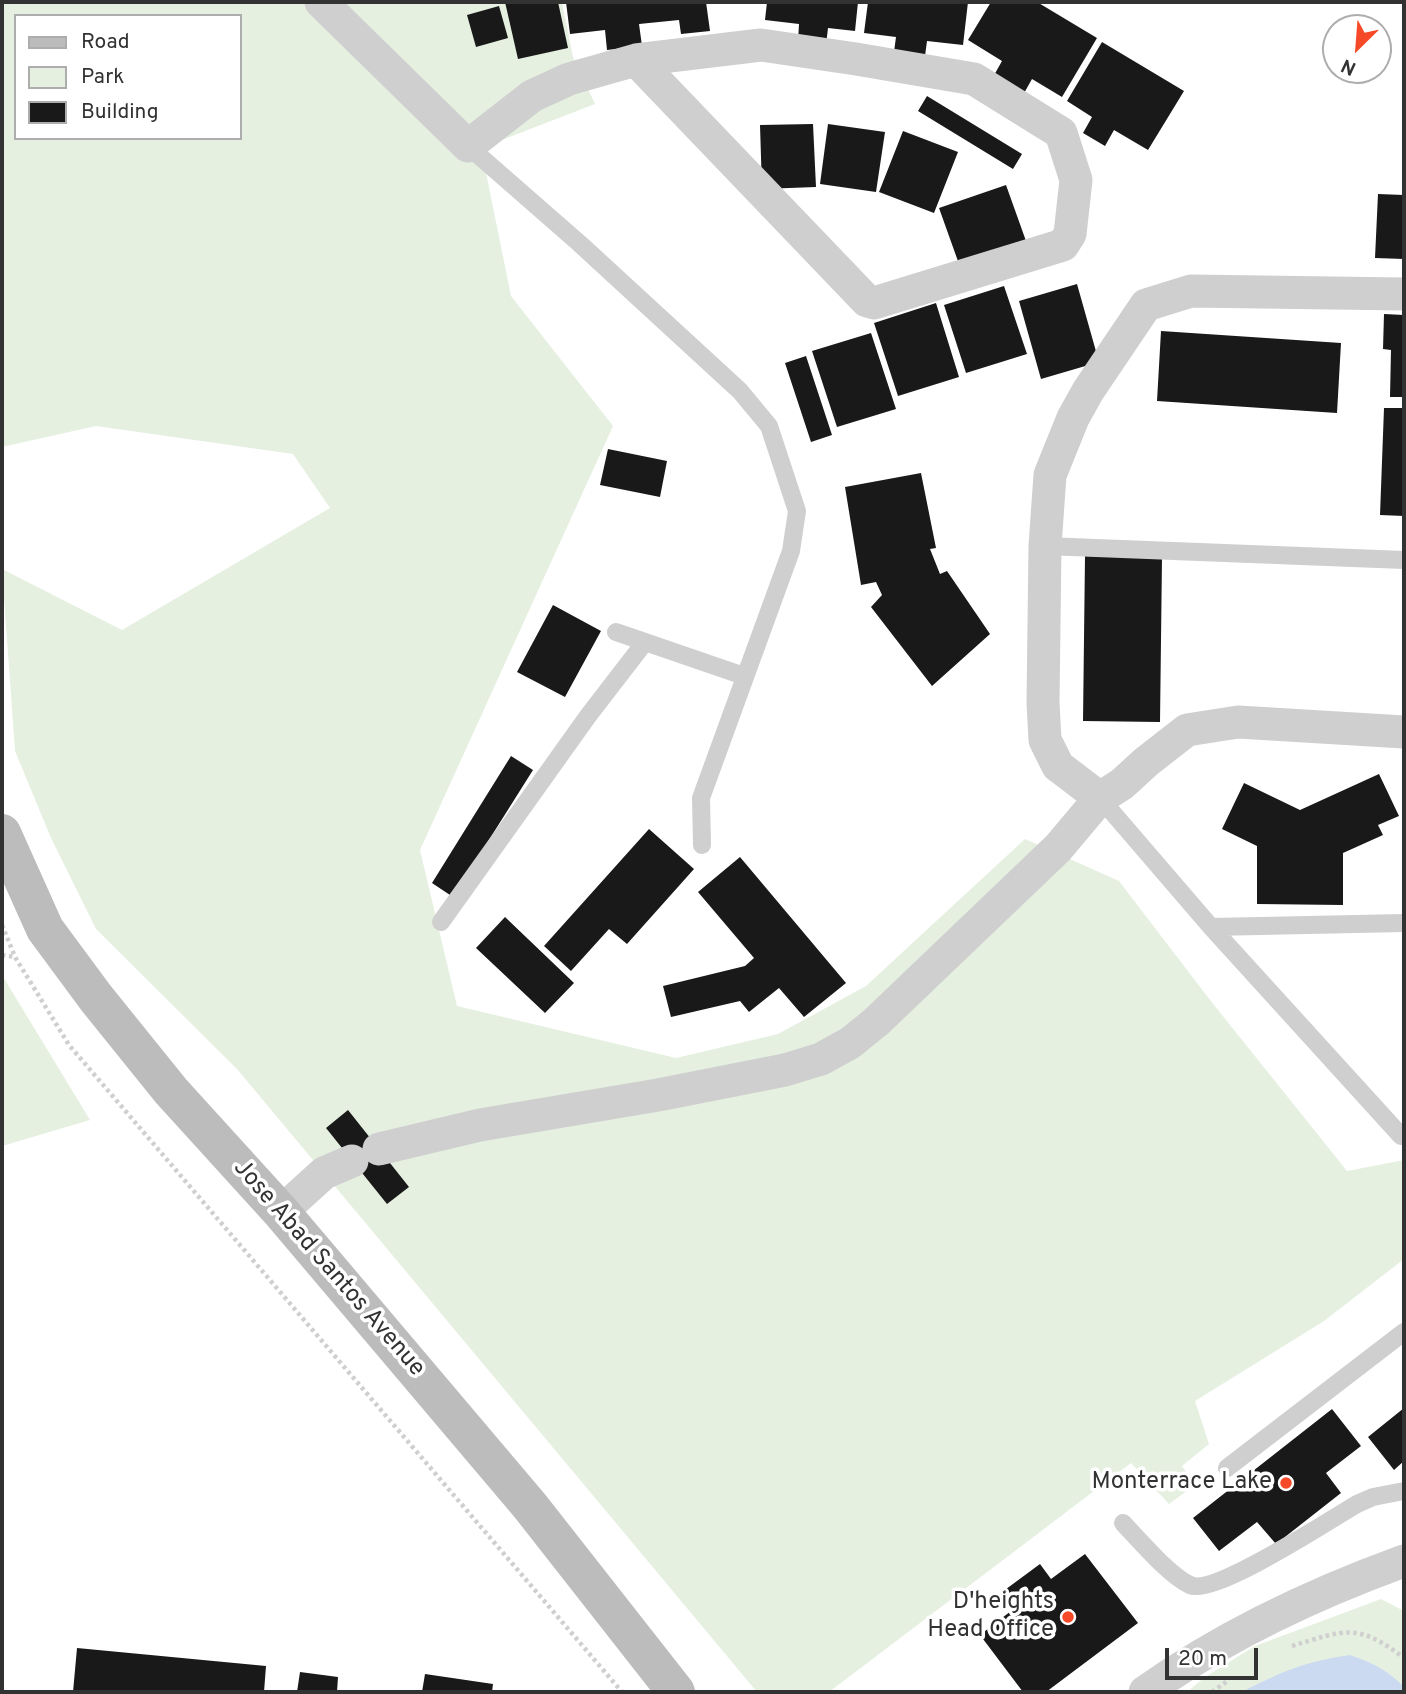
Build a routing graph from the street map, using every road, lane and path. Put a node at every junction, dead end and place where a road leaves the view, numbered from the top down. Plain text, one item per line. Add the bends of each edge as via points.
1 (321, 2) edge
2 (636, 60) junction
3 (468, 146) junction
4 (1404, 294) edge
5 (1045, 546) junction
6 (1404, 560) edge
7 (616, 632) dead end
8 (645, 642) junction
9 (744, 676) junction
10 (1404, 732) edge
11 (1100, 798) junction
12 (2, 833) edge
13 (702, 845) dead end
14 (441, 922) dead end
15 (1404, 923) edge
16 (2, 925) edge
17 (1211, 926) junction
18 (2, 955) edge
19 (15, 957) junction
20 (1401, 1136) dead end
21 (281, 1212) junction
22 (1404, 1332) edge
23 (1227, 1468) dead end
24 (1404, 1491) edge
25 (1123, 1522) dead end
26 (1404, 1561) edge
27 (1291, 1646) dead end
28 (1404, 1658) edge
29 (1238, 1673) dead end
30 (622, 1692) edge
31 (676, 1692) edge
32 (1145, 1692) edge
33 (1212, 1692) edge

1 - 3 street
2 - 2 street via 867,301 874,303 1063,245 1070,234 1076,180 1061,133 975,79 761,45
2 - 3 street via 569,79 532,96
3 - 9 lane via 740,391 769,426 797,511 791,551
4 - 5 street via 1191,291 1146,305 1073,418 1050,475
5 - 6 lane
5 - 11 street via 1045,740 1058,766
7 - 8 lane
8 - 9 lane
8 - 14 lane
9 - 13 lane via 701,798
10 - 11 street via 1237,722 1187,730
11 - 17 lane
11 - 21 street via 1058,848 948,955 876,1022 821,1059 722,1083 480,1125 366,1155 324,1173
12 - 21 main road, Jose Abad Santos Avenue via 45,929 96,999 171,1091
15 - 17 lane
16 - 19 path
17 - 20 lane
18 - 19 path
19 - 30 path via 69,1045
21 - 31 main road, Jose Abad Santos Avenue via 530,1506
22 - 23 lane
24 - 25 lane via 1357,1504 1244,1570 1202,1587 1190,1585 1155,1557
26 - 32 street via 1250,1627
27 - 28 path via 1358,1631
29 - 33 path

